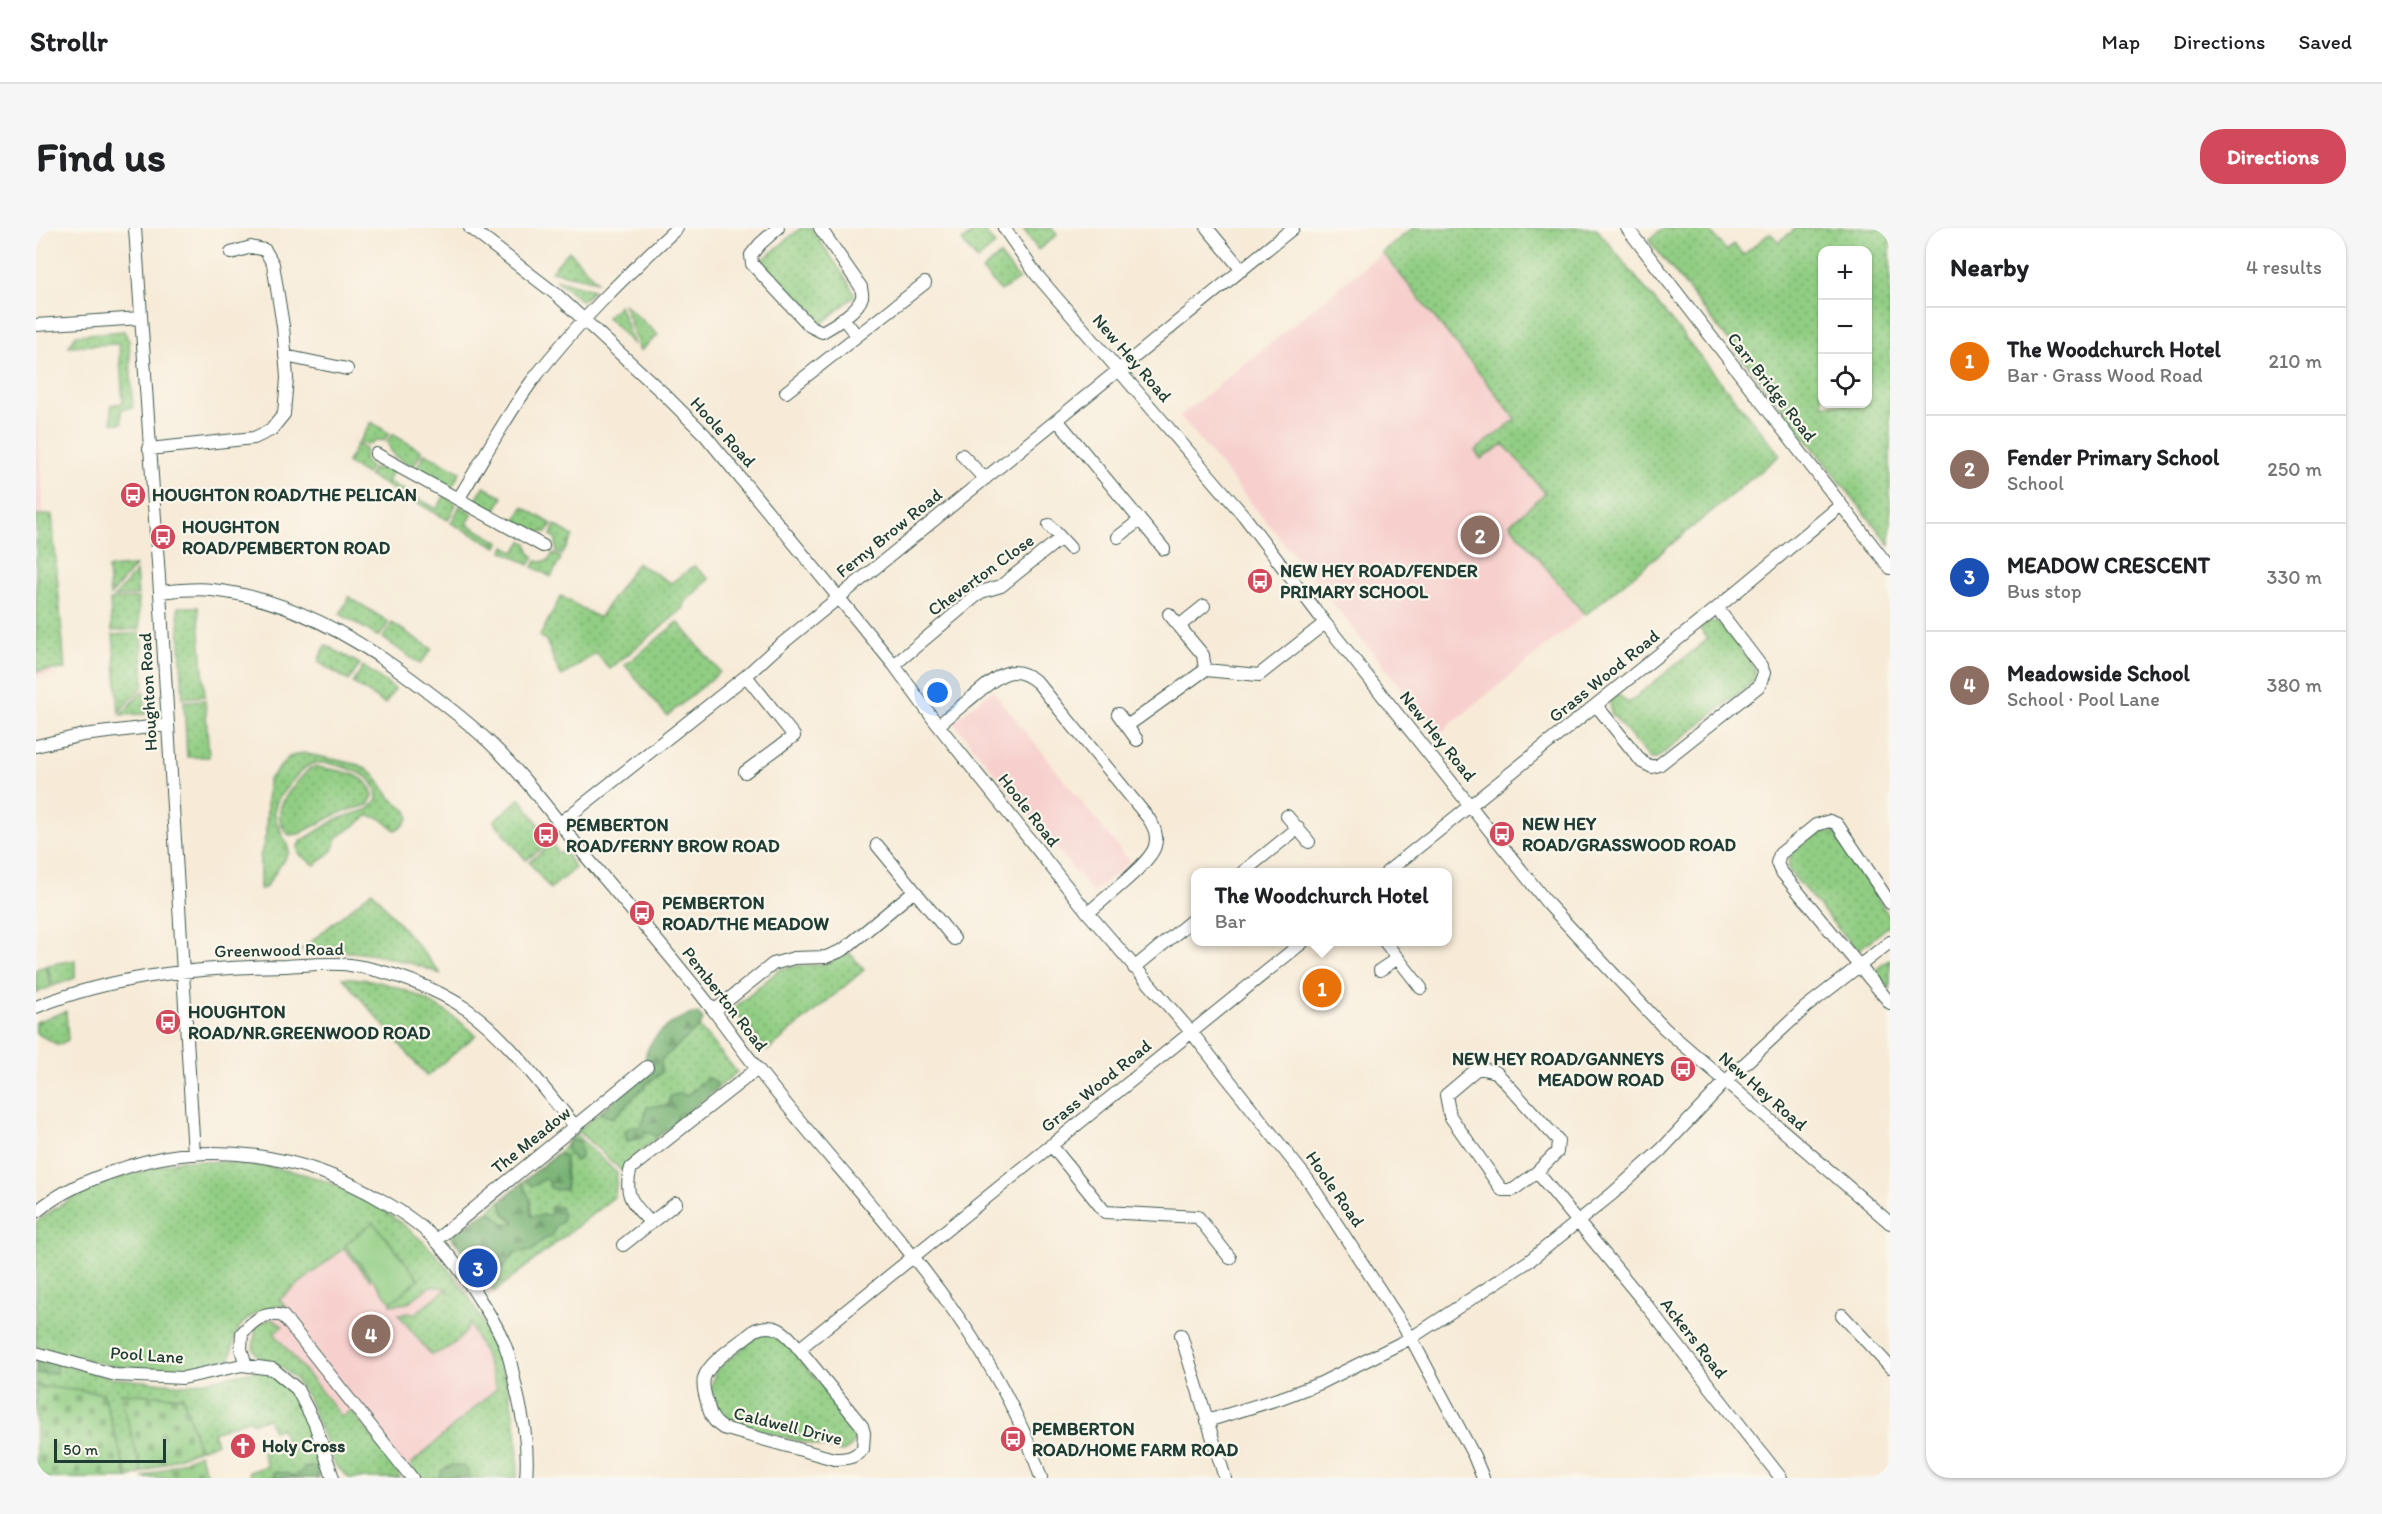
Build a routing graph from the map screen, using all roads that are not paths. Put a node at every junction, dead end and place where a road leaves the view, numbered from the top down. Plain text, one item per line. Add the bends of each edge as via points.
1 (135, 228) edge
2 (470, 228) edge
3 (676, 228) edge
4 (820, 228) edge
5 (1004, 228) edge
6 (1207, 228) edge
7 (1293, 228) edge
8 (1627, 228) edge
9 (774, 229) edge
10 (231, 253) dead end
11 (1242, 270) junction
12 (924, 283) dead end
13 (141, 318) junction
14 (843, 318) junction
15 (584, 319) junction
16 (36, 325) edge
17 (856, 336) junction
18 (285, 356) junction
19 (347, 369) dead end
20 (1117, 369) junction
21 (786, 393) dead end
22 (1058, 421) junction
23 (149, 449) junction
24 (376, 454) dead end
25 (962, 455) dead end
26 (985, 479) junction
27 (459, 498) junction
28 (1841, 505) junction
29 (1140, 520) junction
30 (1049, 525) dead end
31 (1118, 537) dead end
32 (1061, 538) junction
33 (543, 546) dead end
34 (1070, 549) dead end
35 (1164, 549) dead end
36 (1890, 568) edge
37 (160, 592) junction
38 (839, 597) junction
39 (1204, 606) dead end
40 (1717, 608) junction
41 (1169, 614) dead end
42 (1325, 623) junction
43 (1179, 626) junction
44 (894, 665) junction
45 (1205, 670) junction
46 (746, 676) junction
47 (1596, 705) junction
48 (1118, 714) dead end
49 (167, 725) junction
50 (939, 725) junction
51 (1127, 726) junction
52 (1137, 740) dead end
53 (36, 746) edge
54 (745, 772) dead end
55 (1470, 805) junction
56 (1287, 816) dead end
57 (559, 824) junction
58 (1298, 828) junction
59 (1309, 842) dead end
60 (877, 845) dead end
61 (1249, 868) edge
62 (1393, 868) edge
63 (914, 891) junction
64 (1890, 903) edge
65 (1088, 913) junction
66 (1191, 920) edge
67 (954, 939) dead end
68 (1890, 942) edge
69 (1298, 946) edge
70 (1388, 946) edge
71 (1398, 958) junction
72 (1859, 967) junction
73 (1134, 968) junction
74 (1380, 970) dead end
75 (184, 971) junction
76 (1421, 988) dead end
77 (1890, 1003) edge
78 (36, 1007) edge
79 (714, 1011) junction
80 (1192, 1033) junction
81 (647, 1067) dead end
82 (757, 1069) junction
83 (1725, 1082) junction
84 (576, 1127) junction
85 (1051, 1145) junction
86 (194, 1154) junction
87 (1537, 1172) junction
88 (676, 1203) dead end
89 (36, 1212) edge
90 (650, 1222) junction
91 (1577, 1222) junction
92 (1890, 1223) edge
93 (436, 1240) junction
94 (623, 1245) dead end
95 (911, 1257) junction
96 (1230, 1258) dead end
97 (1842, 1315) dead end
98 (1181, 1335) dead end
99 (1411, 1338) junction
100 (799, 1348) junction
101 (36, 1353) edge
102 (246, 1365) junction
103 (1890, 1367) edge
104 (1207, 1421) junction
105 (332, 1478) edge
106 (412, 1478) edge
107 (526, 1478) edge
108 (1041, 1478) edge
109 (1225, 1478) edge
110 (1483, 1478) edge
111 (1781, 1478) edge

1 - 13 street, Houghton Road
2 - 15 street, Hoole Road
3 - 15 street
4 - 14 street via 861,287 862,297
5 - 20 street, New Hey Road via 1036,274
6 - 11 street
7 - 11 street, Ferny Brow Road
8 - 28 street, Carr Bridge Road
9 - 14 street via 751,255 752,264 810,326 822,332
10 - 18 street via 251,247 265,250 273,264
11 - 20 street, Ferny Brow Road
12 - 17 street
13 - 16 street
13 - 23 street, Houghton Road
14 - 17 street
15 - 27 street via 531,383
15 - 38 street, Hoole Road via 705,435
17 - 21 street
18 - 19 street
18 - 23 street via 284,414 271,430 254,438
20 - 22 street, Ferny Brow Road
20 - 42 street, New Hey Road via 1244,516
22 - 26 street, Ferny Brow Road
22 - 29 street
23 - 37 street, Houghton Road
24 - 27 street
25 - 26 street
26 - 38 street, Ferny Brow Road
27 - 33 street
28 - 36 street, Carr Bridge Road
28 - 40 street, Grass Wood Road
29 - 31 street
29 - 35 street
30 - 32 street, Cheverton Close
32 - 34 street, Cheverton Close
32 - 44 street, Cheverton Close via 1001,585 981,592
37 - 49 street, Houghton Road
37 - 57 street, Pemberton Road via 213,590 266,601 354,641 421,686 488,741
38 - 44 street, Hoole Road
38 - 46 street, Ferny Brow Road
39 - 43 street
40 - 47 street, Grass Wood Road
40 - 47 street via 1761,666 1764,674 1759,686 1652,767 1642,762
41 - 43 street
42 - 45 street via 1259,675
42 - 55 street, New Hey Road
43 - 45 street via 1203,655
44 - 50 street, Hoole Road
45 - 51 street
46 - 54 street via 794,736
46 - 57 street, Ferny Brow Road
47 - 55 street, Grass Wood Road
48 - 51 street
49 - 53 street via 83,735
49 - 75 street, Houghton Road
50 - 65 street, Hoole Road
50 - 65 street via 999,675 1020,672 1030,676 1149,819 1156,837 1151,855
51 - 52 street
55 - 62 street, Grass Wood Road
55 - 83 street, New Hey Road via 1548,904 1664,1028
56 - 58 street
57 - 79 street, Pemberton Road
58 - 59 street
58 - 61 street
60 - 63 street
63 - 67 street
63 - 79 street via 843,950 825,957 794,958 773,964
64 - 72 street via 1836,824 1830,821 1816,825 1780,854 1780,870
65 - 73 street, Hoole Road
66 - 73 street
68 - 72 street
69 - 80 street, Grass Wood Road
70 - 71 street
71 - 74 street
71 - 76 street
72 - 77 street
72 - 83 street via 1806,1007
73 - 80 street, Hoole Road
75 - 78 street, Greenwood Road via 85,990
75 - 84 street, Greenwood Road via 348,965 386,973 441,993 470,1011 506,1044
75 - 86 street, Houghton Road
79 - 82 street, Pemberton Road
80 - 85 street, Grass Wood Road
80 - 99 street, Hoole Road via 1308,1180
81 - 84 street, The Meadow
82 - 90 street via 631,1168 627,1180 629,1197
82 - 95 street, Pemberton Road
83 - 91 street via 1661,1150
83 - 92 street, New Hey Road
84 - 93 street, The Meadow
85 - 95 street, Grass Wood Road
85 - 96 street via 1105,1212 1198,1216
86 - 89 street via 148,1159 97,1177 55,1196
86 - 93 street via 240,1153 285,1160 341,1178 397,1210
87 - 87 street via 1513,1190 1502,1190 1450,1116 1446,1095 1478,1068 1496,1072 1558,1140 1557,1152
87 - 91 street, Ackers Road
88 - 90 street
90 - 94 street
91 - 99 street via 1529,1261
91 - 111 street, Ackers Road
93 - 107 street via 463,1271 506,1348 524,1424
95 - 100 street
95 - 108 street, Pemberton Road via 948,1304 1002,1387
97 - 103 street
98 - 104 street
99 - 104 street via 1321,1383
99 - 110 street, Hoole Road
100 - 100 street, Caldwell Drive via 862,1426 863,1449 855,1456 834,1459 723,1428 711,1419 704,1379 711,1366 755,1330 770,1326 779,1329
101 - 102 street, Pool Lane via 116,1375 183,1378
102 - 105 street, Pool Lane via 273,1369 297,1389 315,1424
102 - 106 street via 242,1333 268,1314 283,1316
104 - 109 street

